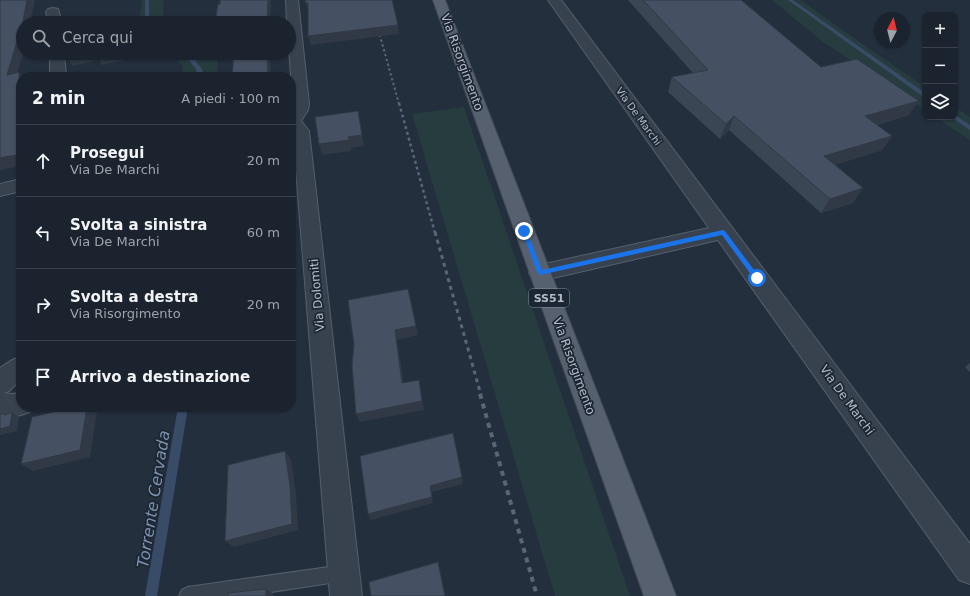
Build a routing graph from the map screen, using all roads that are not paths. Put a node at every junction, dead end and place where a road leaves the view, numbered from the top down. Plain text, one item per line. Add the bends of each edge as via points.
1 (292, 0) edge
2 (439, 0) edge
3 (554, 0) edge
4 (293, 16) edge
5 (296, 46) edge
6 (57, 60) edge
7 (58, 72) edge
8 (296, 116) edge
9 (296, 125) edge
10 (16, 186) edge
11 (0, 190) edge
12 (723, 232) junction
13 (540, 272) junction
14 (16, 370) edge
15 (0, 383) edge
16 (0, 403) edge
17 (16, 405) edge
18 (970, 569) edge
19 (344, 573) junction
20 (188, 596) edge
21 (346, 596) edge
22 (660, 596) edge

1 - 4 street, Via Dolomiti
2 - 13 main road, Via Risorgimento / SS51
3 - 12 street, Via De Marchi
5 - 8 street, Via Dolomiti via 301,104
6 - 7 street
9 - 19 street, Via Dolomiti via 302,131
10 - 11 street
12 - 13 street
12 - 18 street, Via De Marchi
13 - 22 main road, Via Risorgimento / SS51
14 - 15 street
16 - 17 street
19 - 20 lane
19 - 21 street, Via Dolomiti

